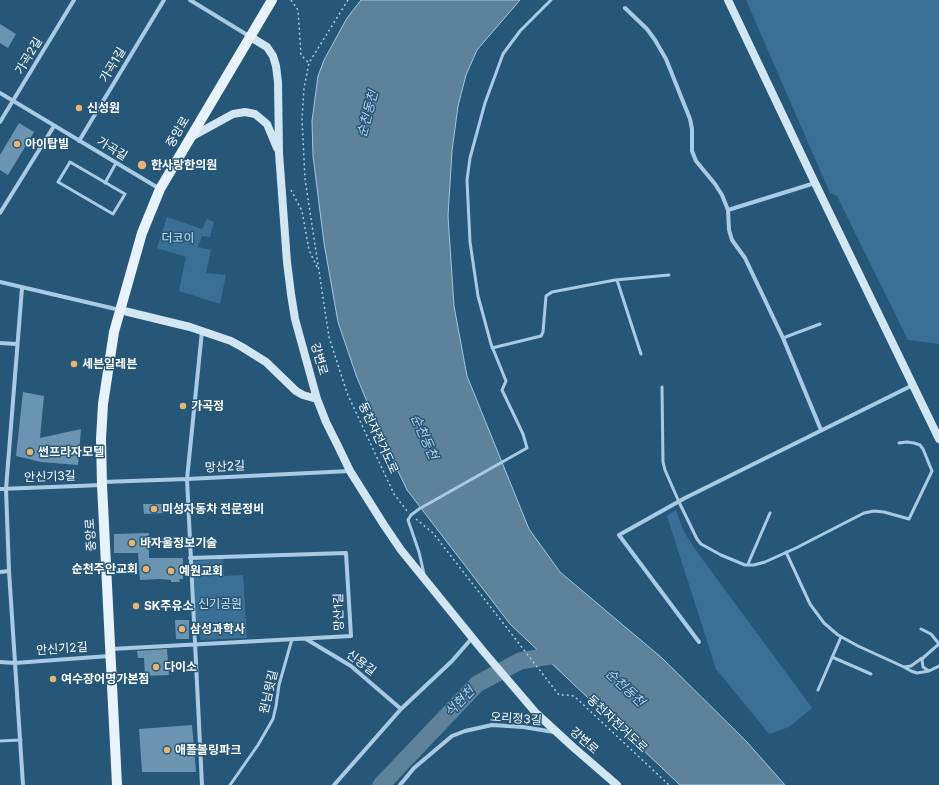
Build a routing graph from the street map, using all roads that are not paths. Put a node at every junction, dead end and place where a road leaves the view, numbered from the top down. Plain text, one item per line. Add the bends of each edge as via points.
1 (74, 0) edge
2 (164, 0) edge
3 (190, 0) edge
4 (272, 0) edge
5 (551, 0) edge
6 (728, 0) edge
7 (625, 8) dead end
8 (250, 36) junction
9 (0, 94) edge
10 (13, 101) junction
11 (0, 122) edge
12 (54, 126) junction
13 (188, 139) junction
14 (79, 141) junction
15 (279, 153) junction
16 (116, 163) junction
17 (105, 182) junction
18 (814, 183) junction
19 (160, 189) junction
20 (728, 210) junction
21 (0, 214) edge
22 (669, 275) dead end
23 (617, 280) junction
24 (0, 282) edge
25 (22, 288) junction
26 (120, 310) junction
27 (820, 324) dead end
28 (202, 331) junction
29 (783, 338) junction
30 (0, 343) edge
31 (17, 344) junction
32 (492, 348) junction
33 (641, 354) dead end
34 (913, 385) junction
35 (662, 386) dead end
36 (317, 398) junction
37 (821, 430) junction
38 (939, 440) edge
39 (899, 443) dead end
40 (350, 471) junction
41 (187, 479) junction
42 (102, 484) junction
43 (6, 488) junction
44 (0, 489) edge
45 (679, 502) junction
46 (770, 513) dead end
47 (786, 552) junction
48 (190, 558) junction
49 (748, 564) junction
50 (9, 571) junction
51 (0, 572) edge
52 (425, 580) junction
53 (921, 629) dead end
54 (841, 637) junction
55 (472, 638) junction
56 (292, 639) junction
57 (305, 639) junction
58 (699, 642) dead end
59 (195, 645) junction
60 (111, 653) junction
61 (832, 657) junction
62 (924, 657) junction
63 (0, 662) edge
64 (14, 663) junction
65 (939, 666) edge
66 (904, 667) junction
67 (929, 671) junction
68 (871, 674) dead end
69 (818, 690) dead end
70 (401, 709) junction
71 (555, 732) junction
72 (21, 740) junction
73 (0, 741) edge
74 (23, 785) edge
75 (117, 785) edge
76 (202, 785) edge
77 (230, 785) edge
78 (334, 785) edge
79 (400, 785) edge
80 (617, 785) edge

1 - 10 street, 가곡2길
2 - 14 street, 가곡1길
3 - 8 street
4 - 8 main road, 중앙로
5 - 32 lane via 503,54 485,103 470,158 467,180 470,242 478,296
6 - 18 main road
7 - 20 street via 647,29 666,59 690,119 692,151 696,161 715,184
8 - 13 main road, 중앙로
8 - 15 main road, 강변로 via 267,47 276,66
9 - 10 street, 가곡길
10 - 11 street, 가곡2길
10 - 12 street, 가곡길
12 - 14 street, 가곡길
12 - 21 street
13 - 15 main road via 233,114 245,112 255,114 266,124
13 - 19 main road, 중앙로
14 - 16 street, 가곡길
15 - 36 main road, 강변로 via 291,294 295,319
16 - 17 lane
16 - 19 street, 가곡길
17 - 17 lane via 70,162 58,182 113,214 125,194
18 - 20 street
18 - 34 main road
19 - 26 main road, 중앙로 via 142,233
20 - 29 street via 732,240 745,258
22 - 23 lane
23 - 32 lane via 552,292 546,296 541,336
23 - 33 lane
24 - 25 street
25 - 26 street
25 - 31 street
26 - 28 main road
26 - 42 main road, 중앙로 via 103,404
27 - 29 lane
28 - 36 main road via 242,346 266,362 296,391
28 - 41 street
29 - 37 street
30 - 31 street
31 - 43 street
32 - 52 lane via 506,381 502,390 527,448 411,516 408,520
34 - 37 street
34 - 38 main road
35 - 45 lane via 663,462
36 - 40 main road, 강변로
37 - 45 street
39 - 47 lane via 920,445 932,471 909,519 884,512 864,513
40 - 41 street, 망산2길
40 - 52 main road, 강변로 via 401,550
41 - 42 street, 망산2길
41 - 48 street
42 - 43 street, 안신기3길
42 - 60 main road, 중앙로
43 - 44 street, 안신기3길
43 - 50 street
45 - 49 lane via 701,544
45 - 58 street via 619,535
46 - 49 lane
47 - 49 lane via 765,562
47 - 54 lane via 813,610
48 - 57 street, 망산1길 via 346,552 351,636
48 - 59 street
50 - 51 street
50 - 64 street
52 - 55 main road, 강변로
53 - 62 lane via 931,634 939,644
54 - 61 lane
54 - 66 lane
55 - 70 street via 452,661
55 - 71 main road, 강변로
56 - 57 street, 망산1길
56 - 59 street, 망산1길
56 - 77 lane, 원님윗길 via 279,685 273,719
57 - 70 street, 신용길 via 351,666
59 - 60 street, 망산1길
59 - 76 street
60 - 64 street, 안신기2길
60 - 75 main road, 중앙로
61 - 68 lane
61 - 69 lane
62 - 66 lane via 911,666
62 - 67 lane via 923,667
63 - 64 street, 안신기2길
64 - 72 street
65 - 67 lane
66 - 67 lane via 917,673
70 - 78 street
71 - 79 street, 오리정3길 via 492,725 465,731 452,736 414,768
71 - 80 main road, 강변로
72 - 73 lane
72 - 74 street

